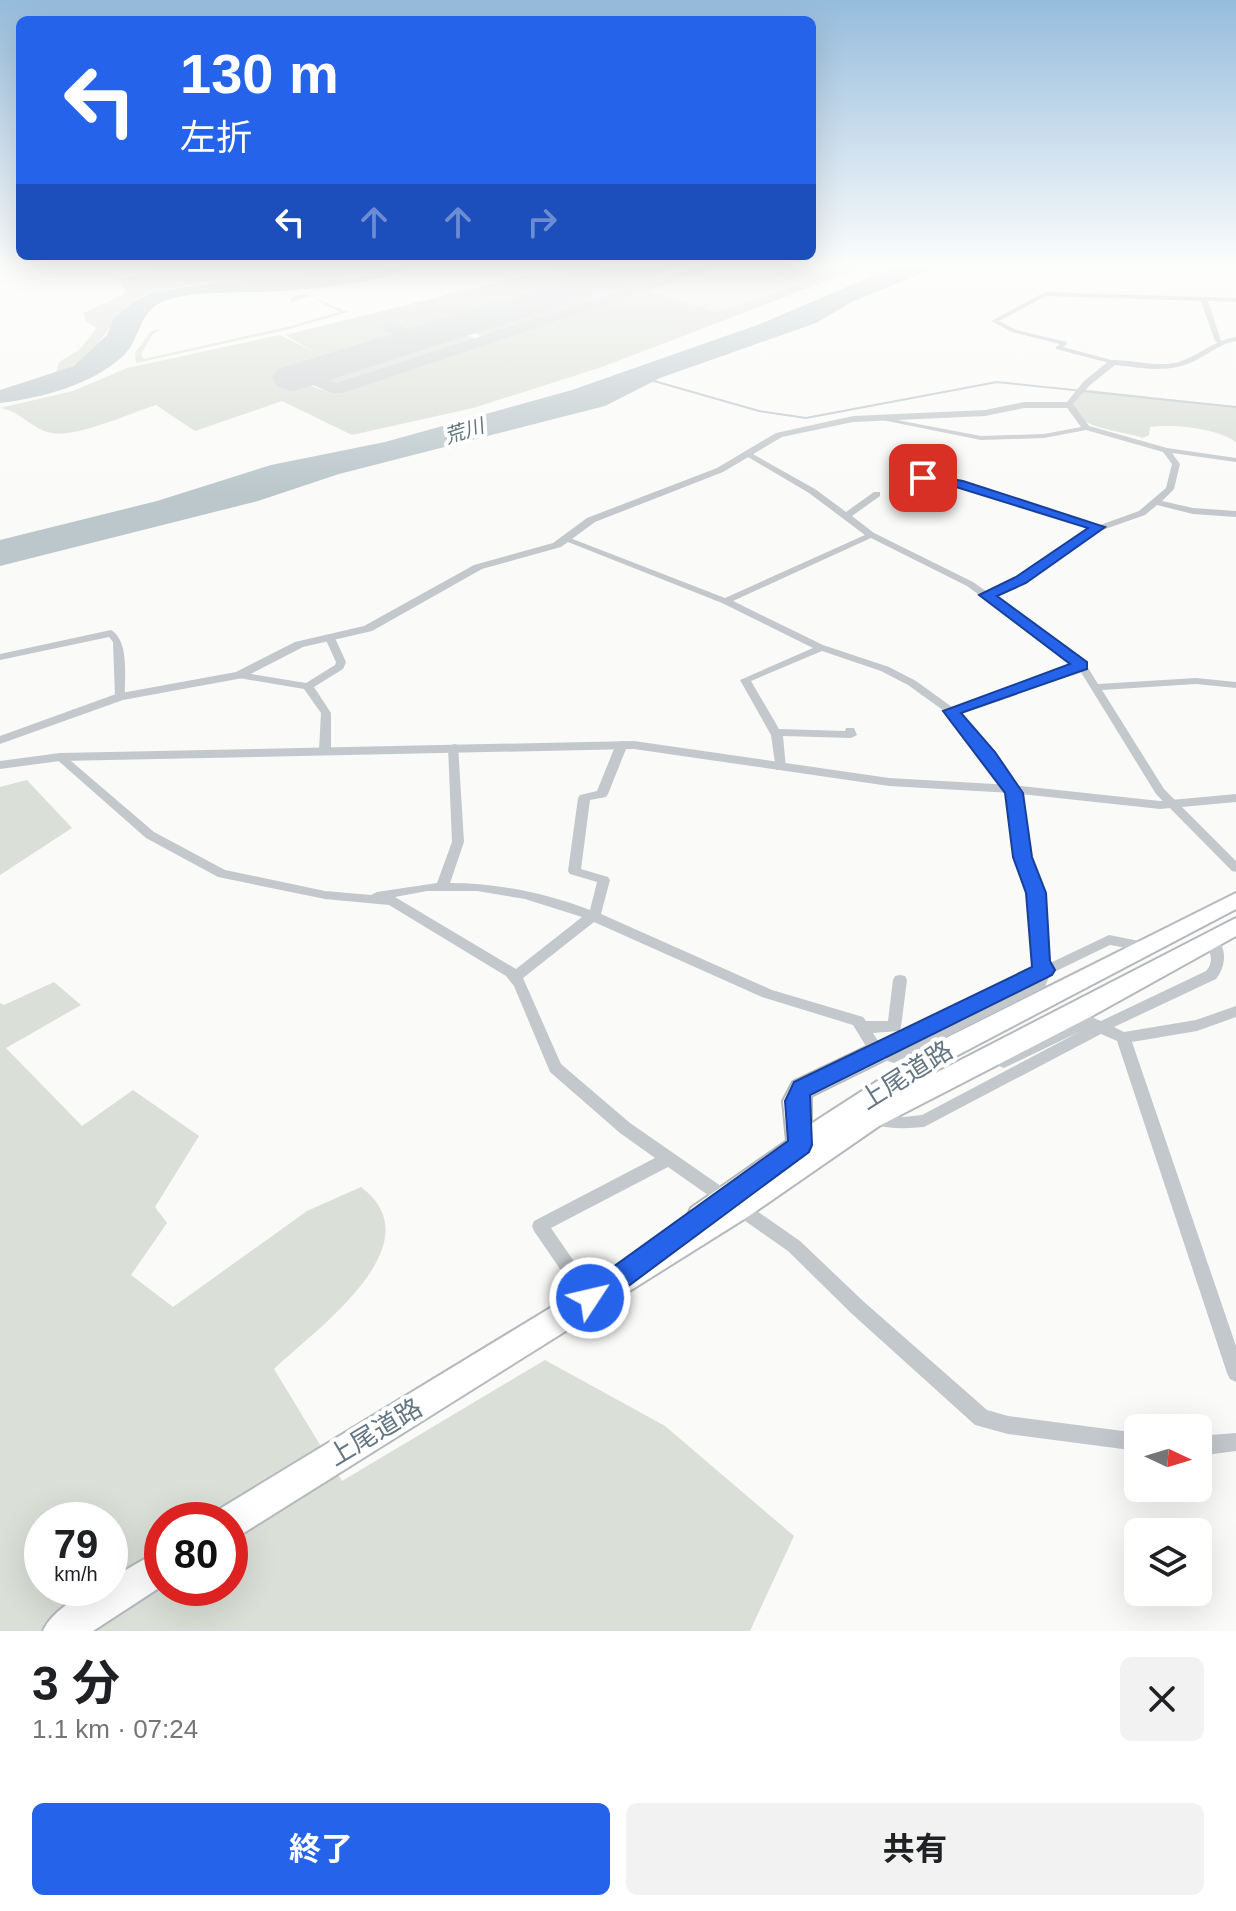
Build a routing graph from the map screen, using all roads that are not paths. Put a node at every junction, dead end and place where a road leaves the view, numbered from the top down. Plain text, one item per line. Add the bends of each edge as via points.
1 (1053, 340) edge
2 (1226, 340) edge
3 (1218, 341) joint
4 (1113, 362) junction
5 (1069, 405) junction
6 (876, 418) junction
7 (1086, 428) junction
8 (1166, 450) junction
9 (751, 455) junction
10 (1236, 460) edge
11 (921, 478) dead end
12 (877, 494) dead end
13 (1157, 502) junction
14 (1236, 514) edge
15 (845, 517) junction
16 (1098, 527) junction
17 (871, 535) junction
18 (567, 540) junction
19 (986, 595) junction
20 (725, 601) junction
21 (330, 638) junction
22 (822, 648) junction
23 (0, 657) edge
24 (1081, 665) junction
25 (239, 675) junction
26 (1236, 685) edge
27 (308, 686) junction
28 (1097, 687) junction
29 (120, 697) junction
30 (951, 711) junction
31 (850, 730) dead end
32 (775, 732) junction
33 (0, 740) edge
34 (622, 744) junction
35 (454, 747) junction
36 (325, 750) junction
37 (60, 757) junction
38 (0, 765) edge
39 (780, 768) junction
40 (1012, 789) junction
41 (1236, 798) edge
42 (1172, 805) junction
43 (1236, 868) edge
44 (442, 886) junction
45 (374, 897) junction
46 (1236, 900) edge
47 (595, 914) junction
48 (1236, 926) edge
49 (1211, 940) junction
50 (1144, 946) junction
51 (1045, 970) junction
52 (515, 977) junction
53 (900, 980) dead end
54 (1236, 1011) edge
55 (862, 1027) junction
56 (1102, 1027) junction
57 (1123, 1038) junction
58 (877, 1052) junction
59 (1001, 1059) dead end
60 (870, 1119) junction
61 (800, 1145) junction
62 (668, 1159) junction
63 (732, 1203) junction
64 (596, 1295) junction
65 (1236, 1373) edge
66 (1124, 1440) edge
67 (1236, 1442) edge
68 (1212, 1445) edge
69 (248, 1511) edge
70 (144, 1578) edge
71 (61, 1631) edge

1 - 4 street via 1065,343 1058,348
2 - 3 street
3 - 4 street via 1198,356 1170,366
4 - 5 street
5 - 6 street
5 - 7 street
6 - 7 street via 981,438
6 - 9 street via 779,435
7 - 8 street
8 - 10 street
8 - 13 street via 1176,464 1175,476
9 - 15 street
9 - 18 street via 591,520
11 - 16 street via 958,484
12 - 15 street
13 - 14 street
13 - 16 street via 1142,513
15 - 17 street
16 - 19 street via 1021,580
17 - 19 street
17 - 20 street
18 - 20 street
18 - 21 street via 478,567 404,612 354,634
19 - 24 street
20 - 22 street
21 - 25 street via 299,644
21 - 27 street via 339,667
22 - 30 street via 900,676
22 - 32 street via 746,678
23 - 29 street via 111,633 118,642
24 - 28 street
24 - 30 street
25 - 27 street
25 - 29 street
26 - 28 street via 1196,681
27 - 36 street via 326,713
28 - 42 street
29 - 33 street
30 - 40 street
31 - 32 street via 851,735
32 - 39 street
34 - 35 street
34 - 39 street
34 - 47 street via 602,794 584,798 574,871 604,880
35 - 36 street
35 - 44 street via 458,842
36 - 37 street
37 - 38 street
37 - 45 street via 150,835 222,874 325,895
39 - 40 street via 889,782
40 - 42 street
40 - 51 street via 1023,857 1036,893 1039,962
41 - 42 street
42 - 43 street
44 - 45 street
44 - 47 street via 527,894
45 - 52 street via 401,906
46 - 50 highway, 上尾道路
47 - 52 street
47 - 55 street via 778,999 858,1021
48 - 49 highway, 上尾道路
49 - 56 street via 1216,947 1215,972
49 - 60 highway, 上尾道路
50 - 51 street via 1109,940
50 - 61 highway, 上尾道路 via 947,1049
51 - 58 street
51 - 58 street via 1033,989 967,1026 894,1057
52 - 62 street via 555,1068
53 - 55 street via 894,1027
54 - 57 street via 1197,1025
55 - 58 street
56 - 57 street
56 - 59 street via 1089,1021
56 - 60 street via 924,1121
57 - 65 street
58 - 61 highway via 802,1089 796,1101
60 - 63 highway, 上尾道路
61 - 63 highway, 上尾道路
62 - 63 street
62 - 64 street via 540,1226
63 - 64 highway, 上尾道路
63 - 66 street via 794,1246 982,1418
64 - 69 highway, 上尾道路
67 - 68 street
70 - 71 highway

